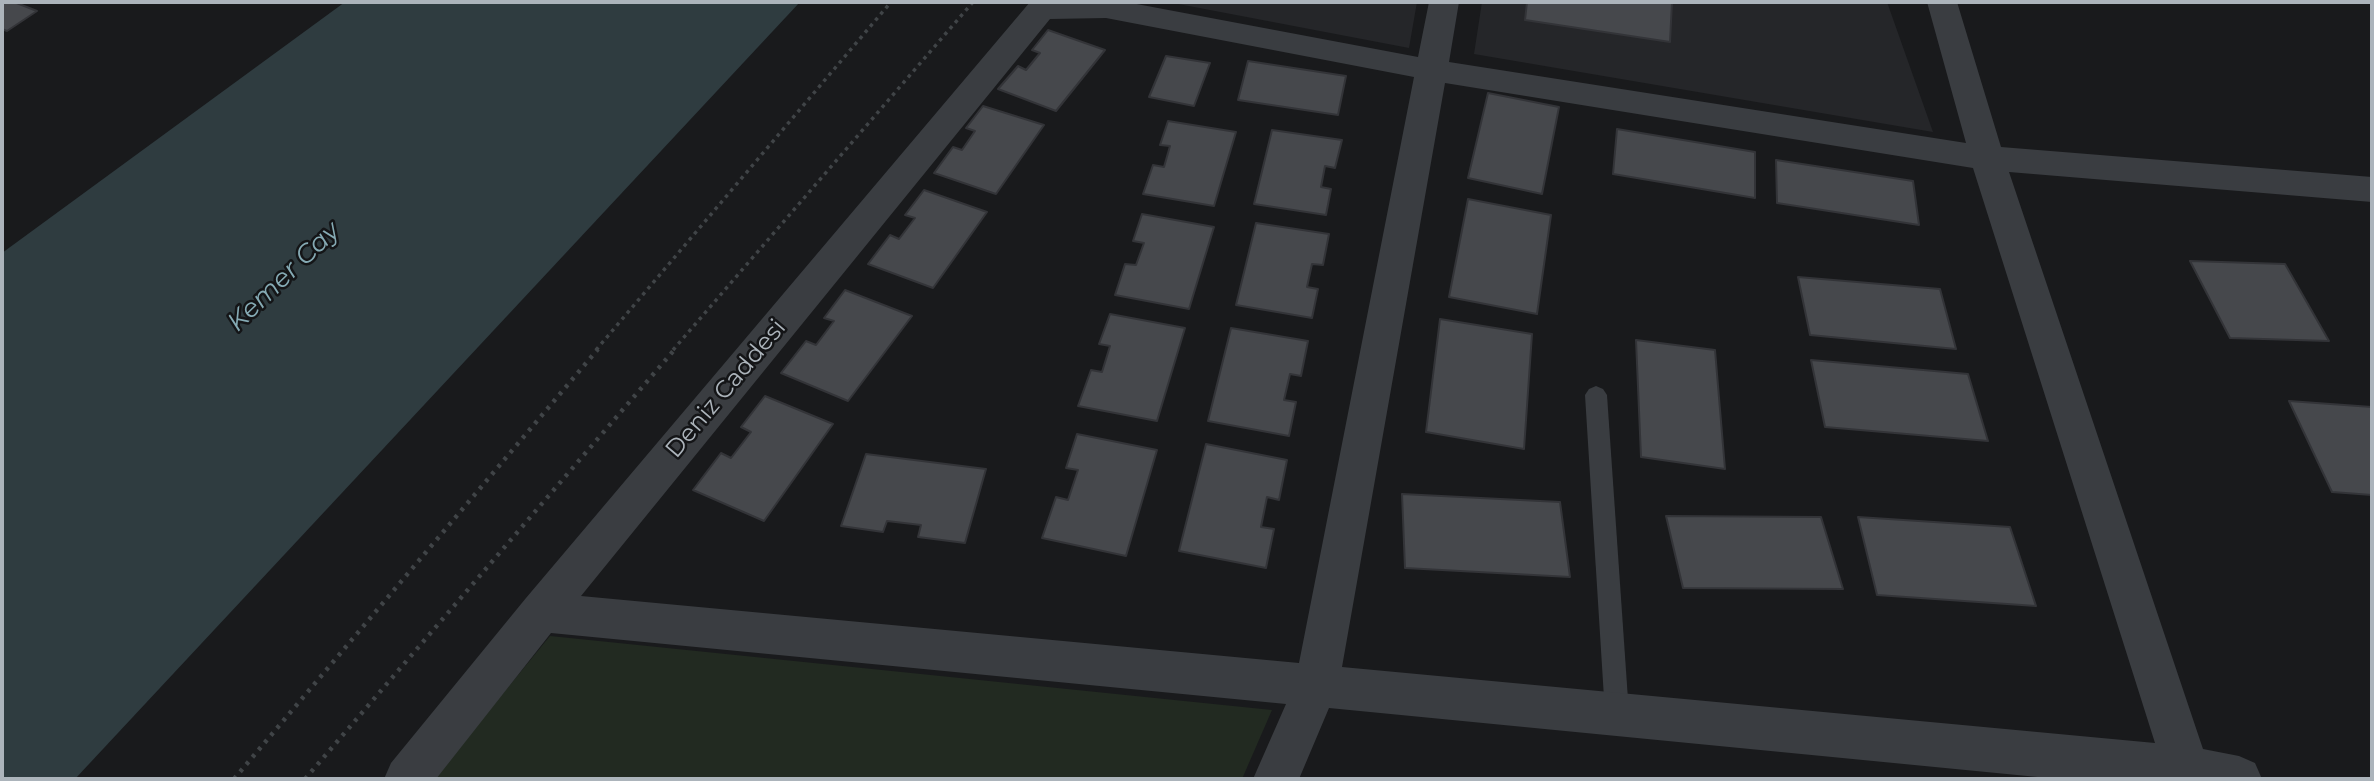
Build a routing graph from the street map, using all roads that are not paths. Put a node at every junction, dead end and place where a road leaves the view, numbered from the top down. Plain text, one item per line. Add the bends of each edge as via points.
1 (1444, 2) edge
2 (1942, 2) edge
3 (1045, 5) edge
4 (1432, 70) junction
5 (1987, 158) junction
6 (2372, 189) edge
7 (1596, 395) dead end
8 (541, 612) junction
9 (1317, 684) junction
10 (1617, 713) junction
11 (2188, 774) edge
12 (407, 779) edge
13 (1276, 779) edge
14 (2239, 779) edge

1 - 4 street
2 - 5 street
3 - 4 street via 1106,8
3 - 8 street, Deniz Caddesi
4 - 5 street
4 - 9 street
5 - 6 street
5 - 11 street
7 - 10 lane
8 - 9 street
8 - 12 street, Deniz Caddesi
9 - 10 street
9 - 13 street
10 - 11 street
11 - 14 street

